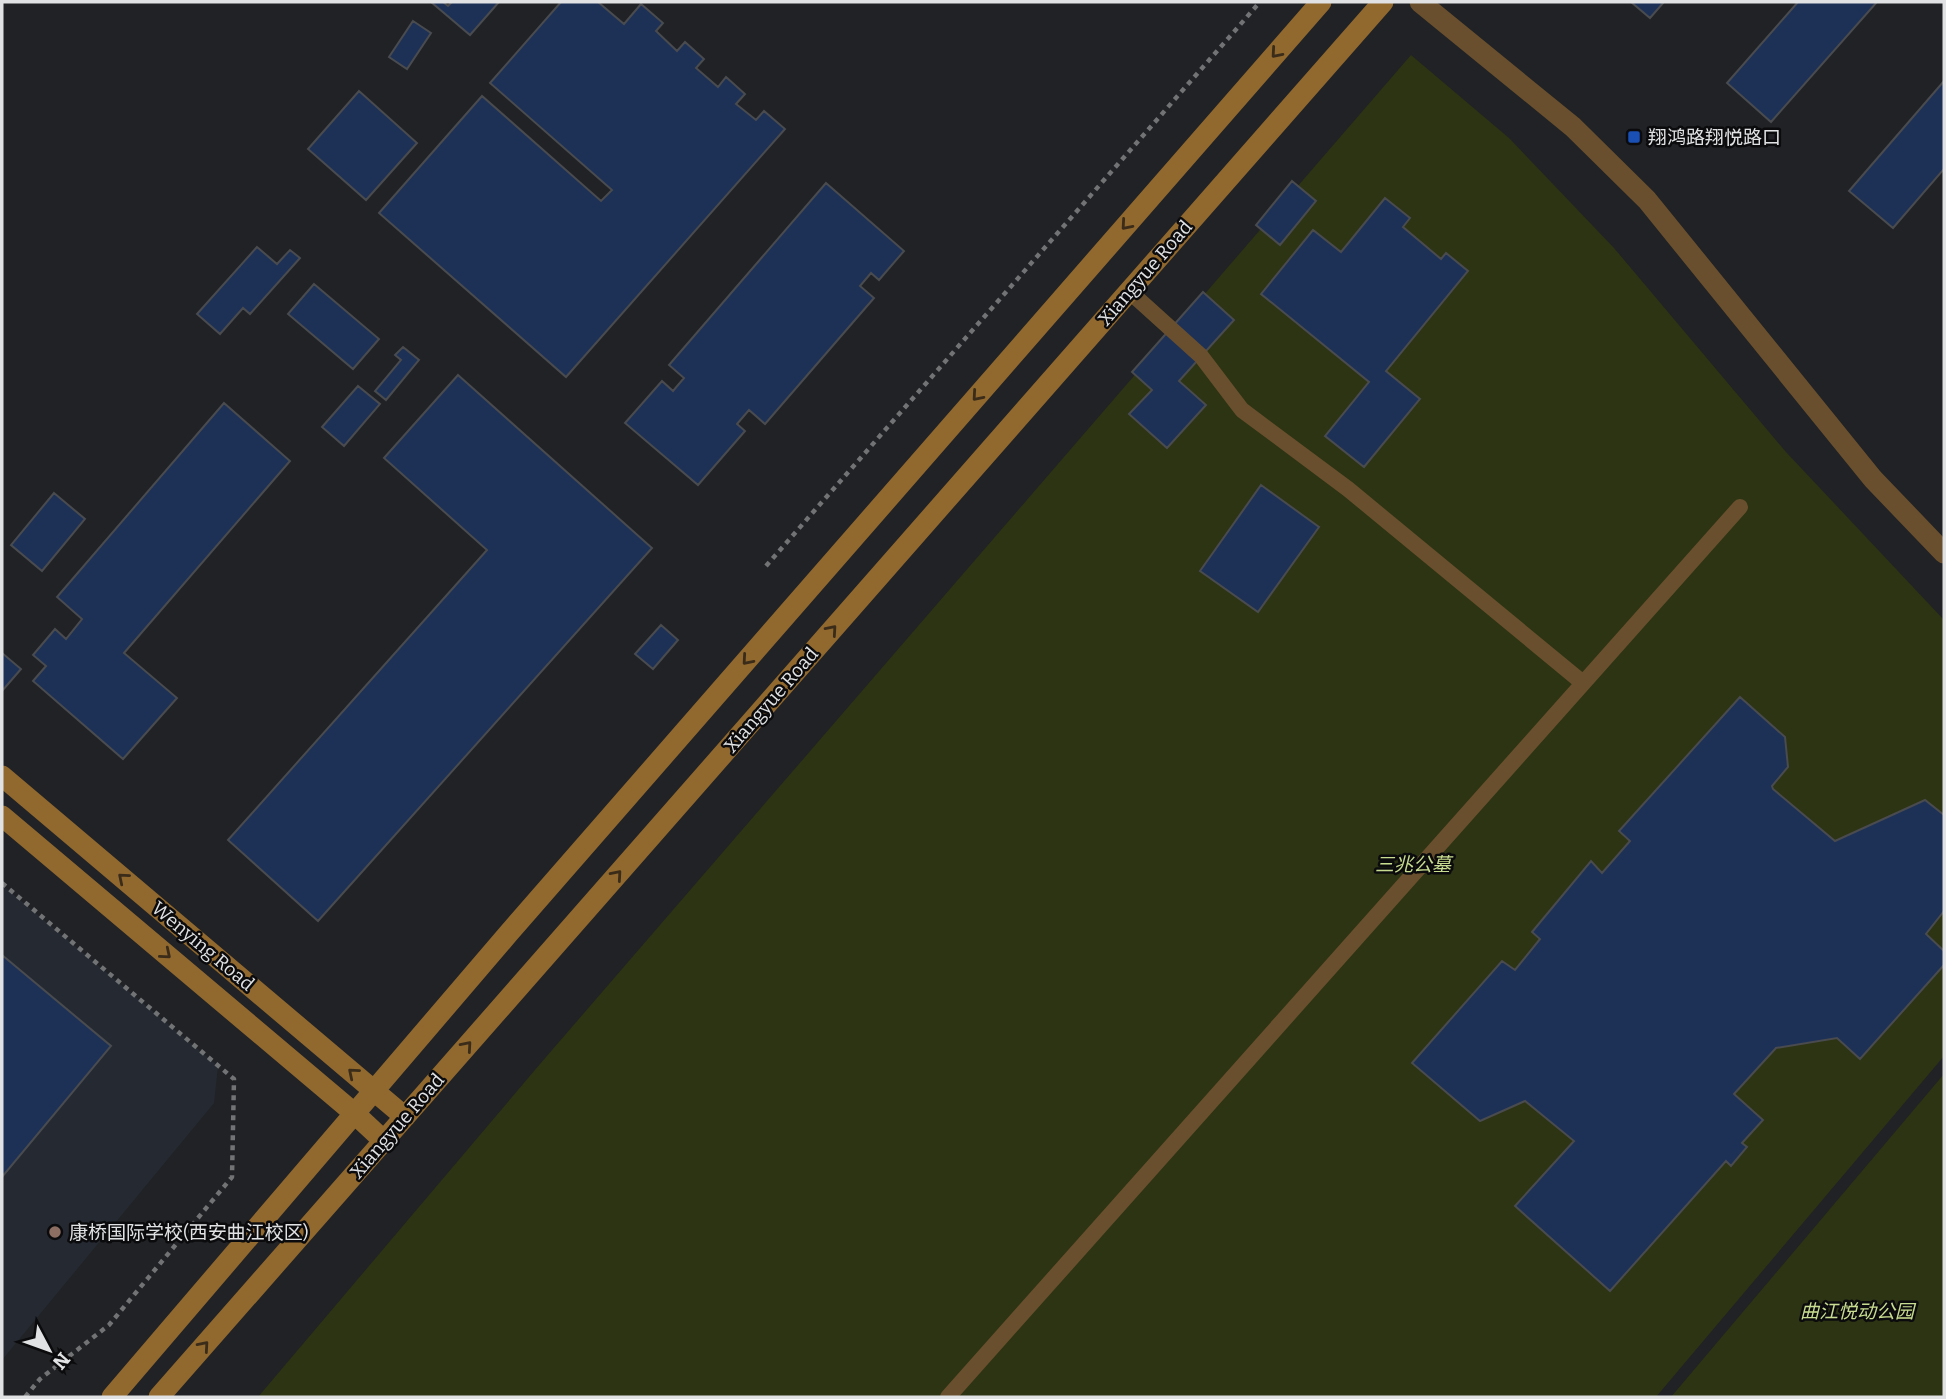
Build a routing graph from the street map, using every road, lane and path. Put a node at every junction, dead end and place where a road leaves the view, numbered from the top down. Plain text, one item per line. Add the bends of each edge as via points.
1 (1260, 2) edge
2 (1321, 2) edge
3 (1383, 2) edge
4 (1420, 2) edge
5 (1129, 291) junction
6 (1741, 507) dead end
7 (1944, 553) edge
8 (766, 566) dead end
9 (1583, 683) junction
10 (2, 776) edge
11 (2, 816) edge
12 (2, 883) edge
13 (374, 1091) junction
14 (354, 1113) junction
15 (405, 1117) junction
16 (384, 1142) junction
17 (25, 1397) edge
18 (112, 1397) edge
19 (159, 1397) edge
20 (948, 1397) edge

1 - 8 path
2 -> 13 street, Xiangyue Road
3 - 5 street, Xiangyue Road
4 - 7 street via 1573,127 1647,200 1873,479
5 - 9 lane via 1201,356 1242,410 1348,489
15 -> 5 street, Xiangyue Road
6 - 9 lane
9 - 20 lane
13 -> 10 street, Wenying Road
11 -> 14 street, Wenying Road
12 - 17 path via 234,1079 232,1177 109,1325 40,1379
13 - 14 street, Xiangyue Road
13 - 15 street, Wenying Road
14 - 16 street, Wenying Road
14 - 18 street, Xiangyue Road
15 - 16 street, Xiangyue Road
19 -> 16 street, Xiangyue Road

